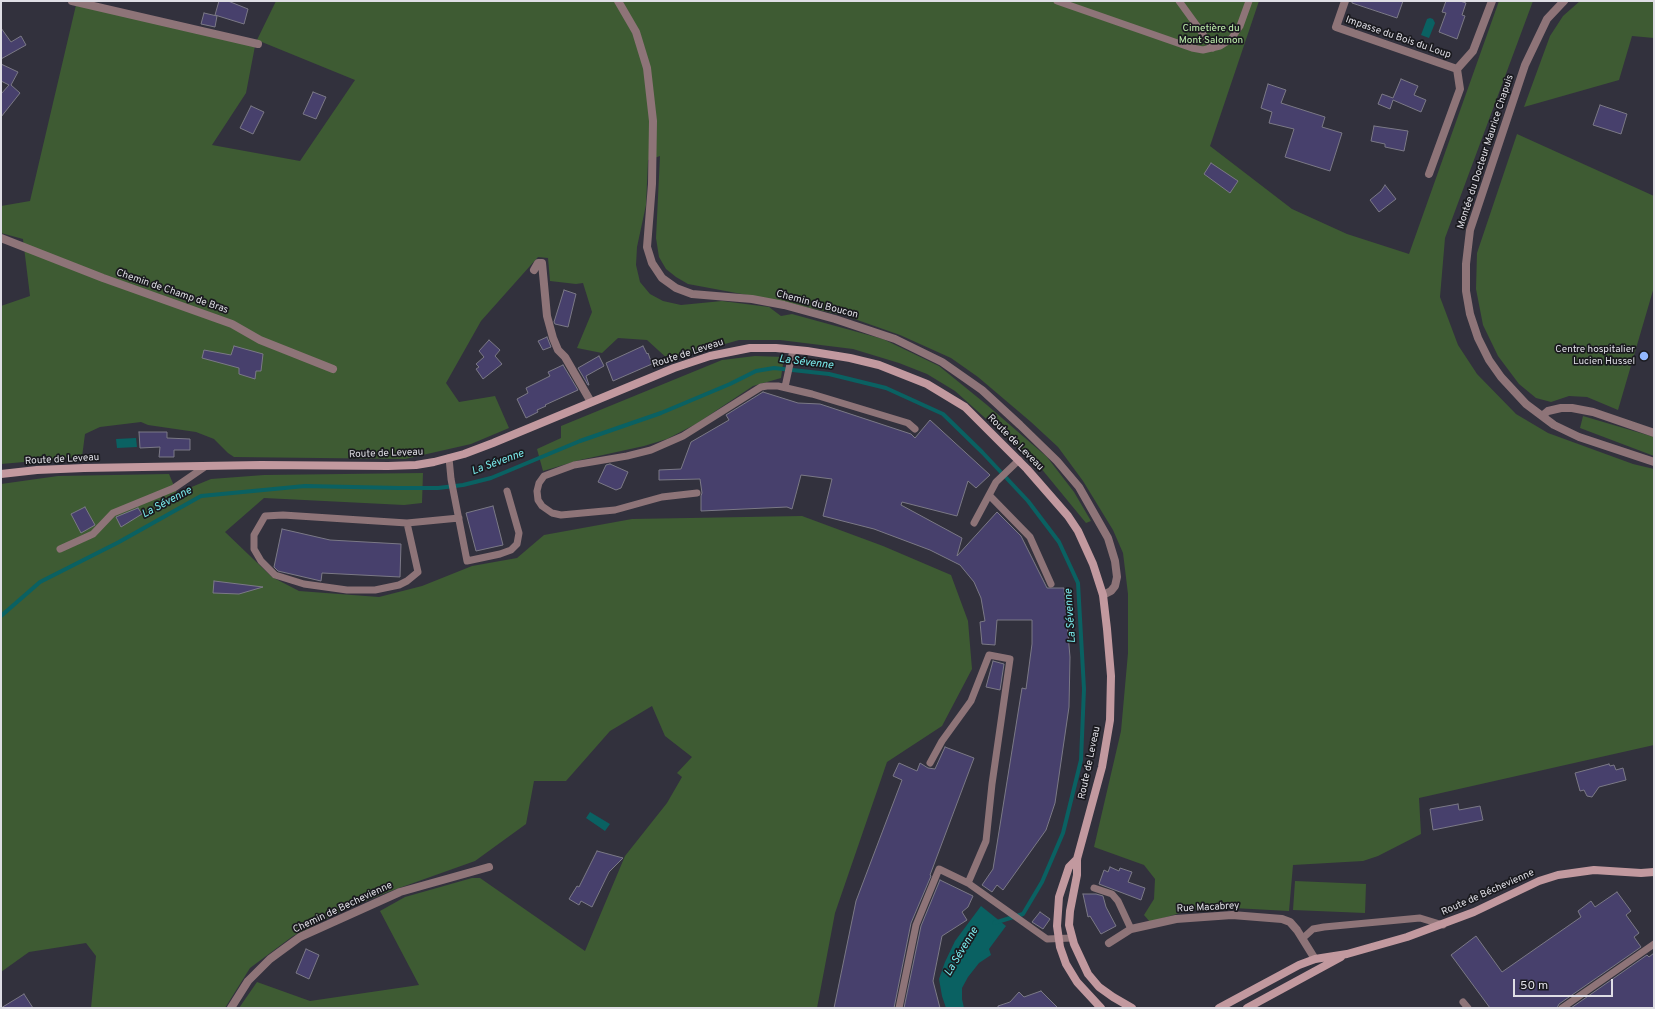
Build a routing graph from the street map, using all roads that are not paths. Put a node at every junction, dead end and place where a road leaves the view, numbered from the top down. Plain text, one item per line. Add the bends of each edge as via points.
1 (72, 1) edge
2 (618, 1) edge
3 (1057, 1) edge
4 (1179, 1) edge
5 (1249, 1) edge
6 (1345, 1) edge
7 (1492, 1) edge
8 (1564, 1) edge
9 (258, 44) dead end
10 (1213, 48) junction
11 (1457, 69) junction
12 (1429, 174) dead end
13 (1, 238) edge
14 (534, 270) dead end
15 (792, 354) junction
16 (333, 369) dead end
17 (785, 388) junction
18 (591, 402) junction
19 (1542, 416) junction
20 (916, 429) dead end
21 (1654, 433) edge
22 (449, 458) junction
23 (1019, 460) junction
24 (1654, 462) edge
25 (206, 466) junction
26 (1, 474) edge
27 (507, 491) dead end
28 (697, 493) dead end
29 (989, 495) junction
30 (459, 518) junction
31 (407, 523) junction
32 (974, 523) dead end
33 (60, 549) dead end
34 (1051, 584) dead end
35 (1103, 594) junction
36 (930, 763) dead end
37 (1077, 859) junction
38 (489, 867) dead end
39 (1654, 872) edge
40 (1641, 873) junction
41 (1654, 879) edge
42 (968, 883) junction
43 (1094, 888) dead end
44 (1443, 925) junction
45 (1131, 930) junction
46 (1072, 938) junction
47 (1303, 938) junction
48 (1059, 939) junction
49 (1109, 943) dead end
50 (1654, 944) edge
51 (1347, 954) junction
52 (1315, 960) junction
53 (1463, 1002) dead end
54 (230, 1008) edge
55 (899, 1008) edge
56 (1101, 1008) edge
57 (1132, 1008) edge
58 (1219, 1008) edge
59 (1248, 1008) edge
60 (1468, 1008) edge
61 (1562, 1008) edge

1 - 9 street
2 - 35 street, Chemin du Boucon via 636,32 648,68 653,121 647,247 652,263 662,278 676,288 692,294 752,299 784,305 896,339 942,362 982,390 1057,461 1079,488 1108,538 1114,561 1117,577 1115,586
3 - 10 lane via 1192,48
4 - 10 lane
5 - 10 lane via 1240,26 1231,39
6 - 11 street, Impasse du Bois du Loup via 1336,27
7 - 11 street, Impasse du Bois du Loup via 1473,51
8 - 19 street, Montée du Docteur Maurice Chapuis via 1547,18 1525,65 1470,230 1466,264 1469,307 1478,338 1489,360 1526,404
11 - 12 street, Impasse du Bois du Loup via 1460,89
13 - 16 street, Chemin de Champ de Bras via 232,324 260,340
14 - 18 street via 538,263 542,263 547,316 553,338
15 - 17 lane
15 - 18 street, Route de Leveau via 750,348 716,354
15 - 23 street, Route de Leveau via 850,358 879,365 927,384 964,407
17 - 20 lane via 908,423
17 - 28 lane via 761,387 683,436 651,450 574,465 544,476 537,491 542,506 552,513 562,515 615,510 662,497
18 - 22 street, Route de Leveau via 493,443
19 - 21 street via 1548,411 1572,408 1593,412
19 - 24 street, Montée du Docteur Maurice Chapuis via 1579,437
22 - 25 street, Route de Leveau via 395,465
22 - 30 lane
23 - 29 lane via 996,482
23 - 35 street, Route de Leveau via 1078,531
25 - 26 street, Route de Leveau via 37,470
25 - 33 lane via 174,488 113,513 93,534
27 - 30 lane via 519,533 517,544 511,550 467,561
29 - 32 lane
29 - 34 lane via 1030,537
30 - 31 lane
31 - 31 lane via 265,516 254,535 254,549 275,575 304,584 347,590 375,590 399,585 418,572
35 - 37 street, Route de Leveau via 1111,676 1110,720 1102,767
36 - 42 lane via 942,741 971,701 989,655 1010,659 986,841
37 - 46 street via 1077,875 1070,911
37 - 48 street via 1068,867 1059,897 1056,914
38 - 54 street, Chemin de Bechevienne via 400,892 300,937 270,959 248,981
39 - 40 street, Route de Béchevienne
40 - 41 street, Route de Béchevienne
40 - 44 street, Route de Béchevienne via 1594,870 1558,875 1539,881
42 - 48 lane via 1035,932 1047,939
42 - 55 lane via 939,869 916,925
43 - 45 lane via 1112,894 1118,901
44 - 47 lane via 1420,918 1324,927 1313,929
44 - 51 street, Route de Béchevienne
45 - 47 street, Rue Macabrey via 1176,918 1232,915 1286,920
45 - 49 street, Rue Macabrey
46 - 48 lane
46 - 57 street via 1079,958 1099,987
47 - 52 street, Rue Macabrey
48 - 56 street via 1066,964 1077,982
50 - 61 lane
51 - 52 street, Route de Béchevienne
51 - 59 street, Route de Béchevienne
52 - 58 street, Route de Béchevienne via 1284,972
53 - 60 lane

